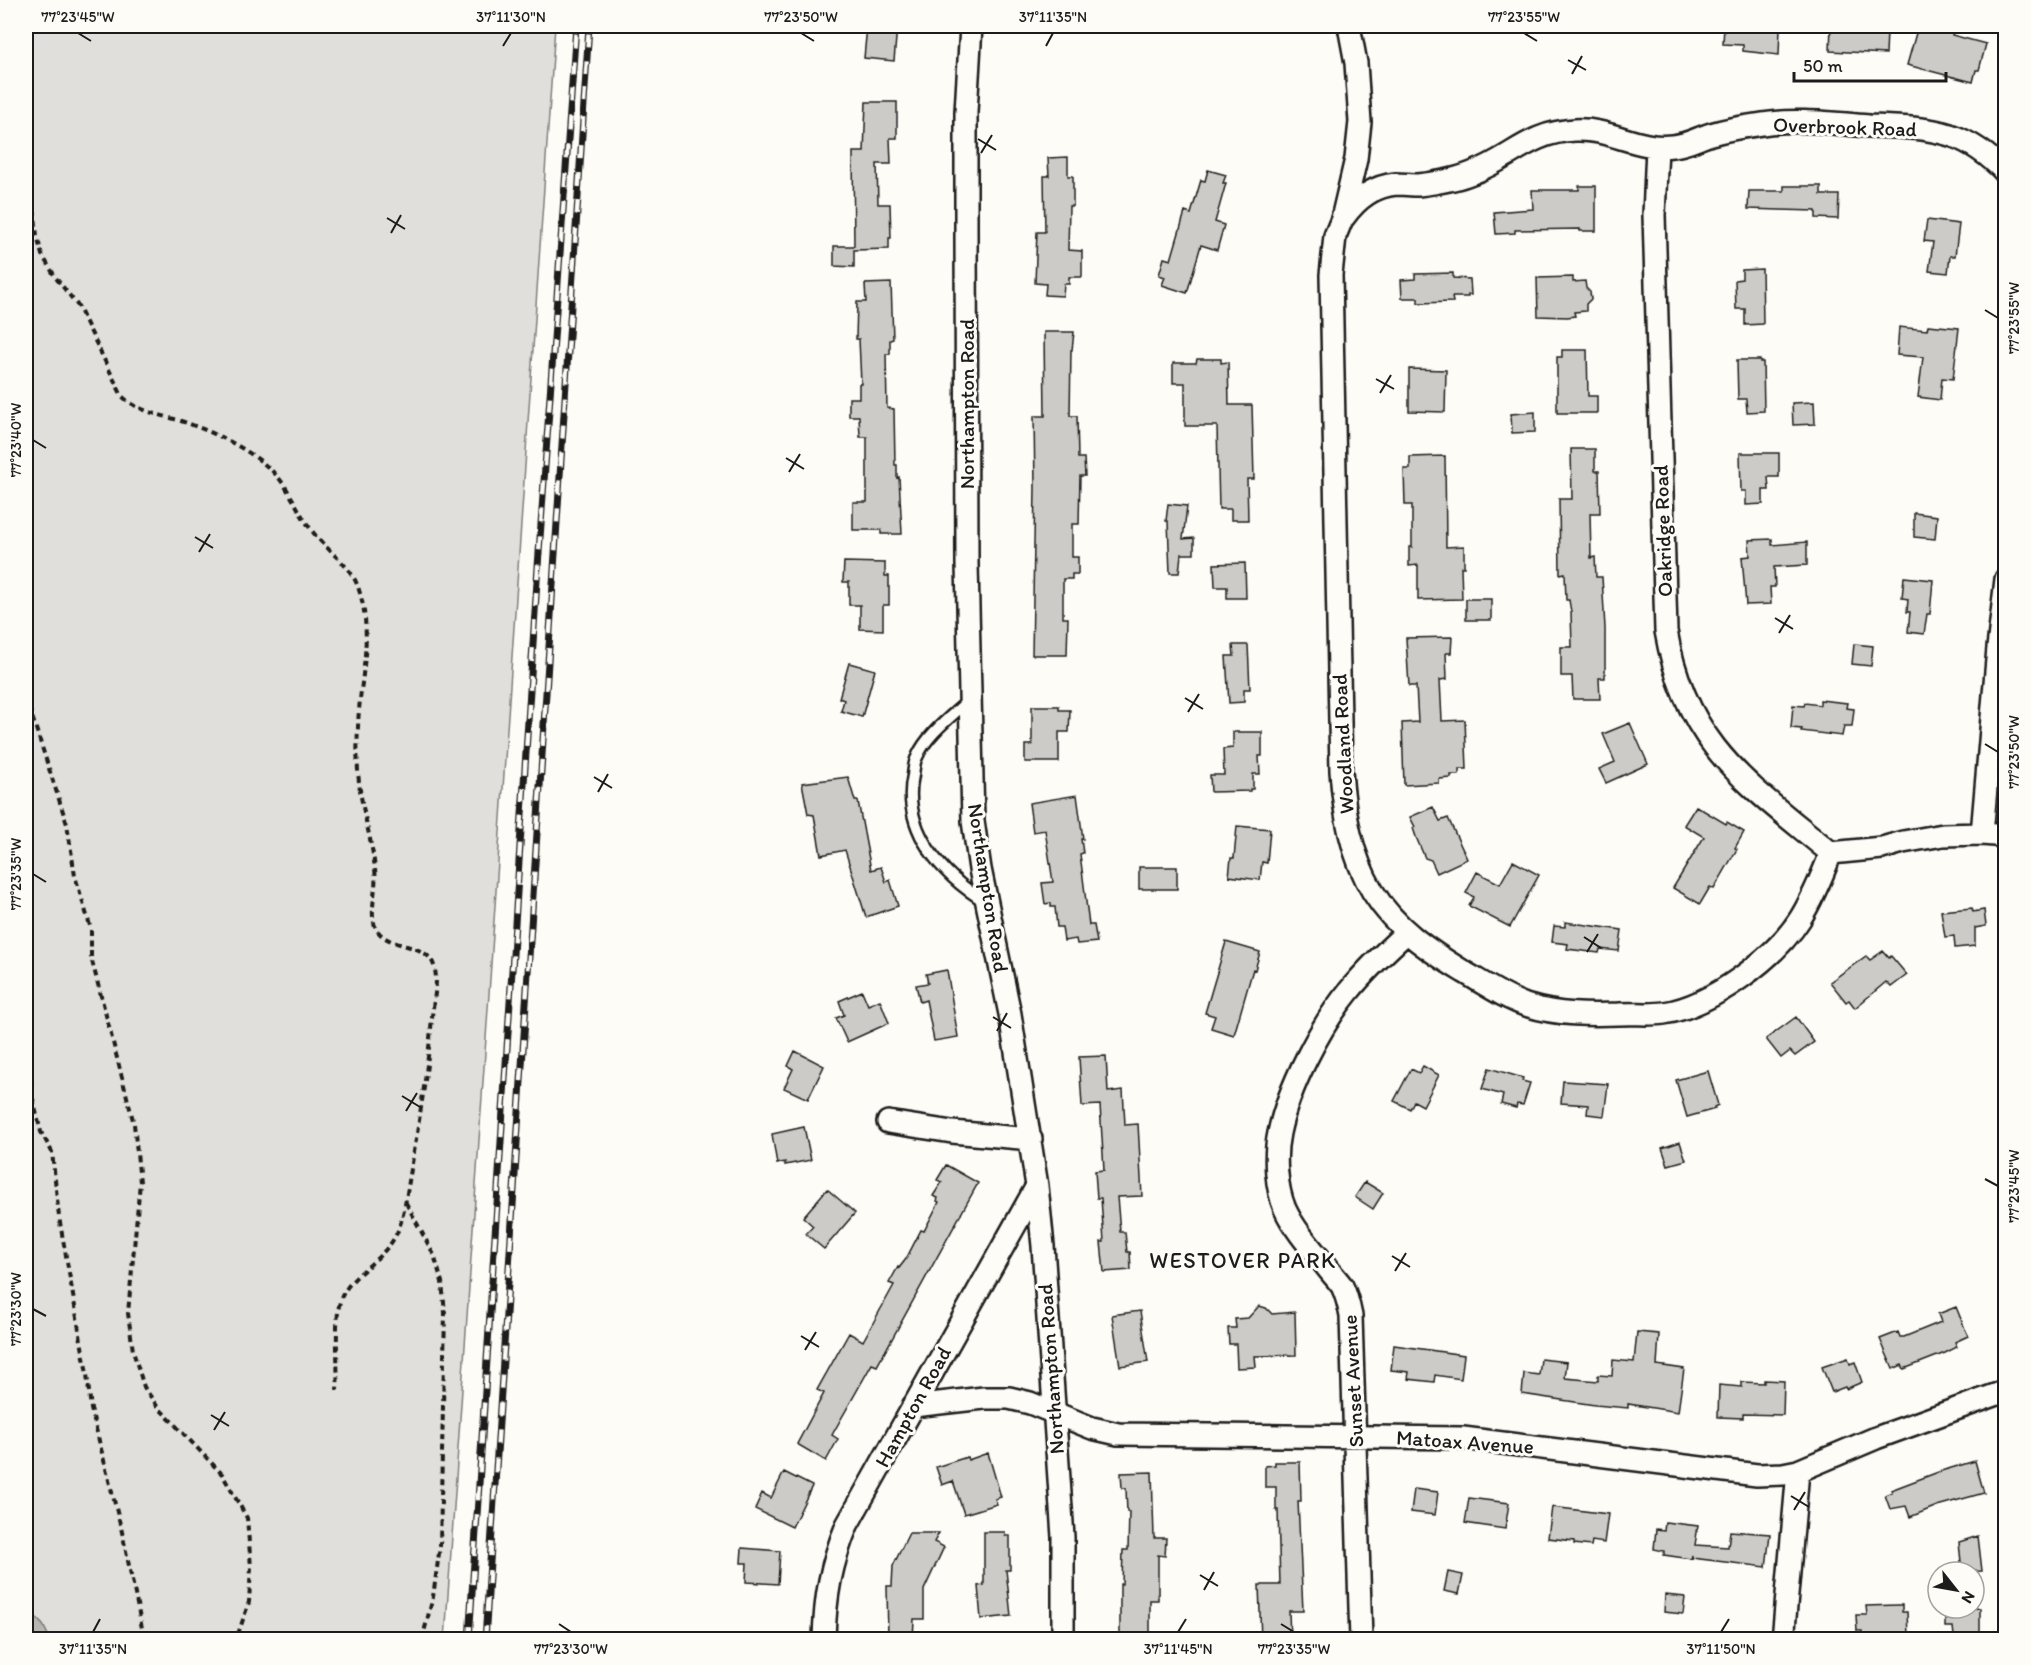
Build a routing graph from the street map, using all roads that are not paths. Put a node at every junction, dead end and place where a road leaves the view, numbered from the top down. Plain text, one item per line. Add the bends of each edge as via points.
1 (971, 26) edge
2 (1349, 26) edge
3 (1657, 147) junction
4 (2006, 173) edge
5 (1342, 219) junction
6 (2006, 579) edge
7 (970, 699) junction
8 (1982, 834) junction
9 (2006, 836) edge
10 (1831, 853) junction
11 (987, 903) junction
12 (1406, 933) junction
13 (888, 1122) dead end
14 (1030, 1139) junction
15 (1037, 1186) junction
16 (2006, 1391) edge
17 (913, 1406) junction
18 (1053, 1413) junction
19 (1356, 1435) junction
20 (1798, 1471) junction
21 (824, 1640) edge
22 (1063, 1640) edge
23 (1361, 1640) edge
24 (1783, 1640) edge

1 - 7 street, Northampton Road via 966,112
2 - 5 street, Woodland Road via 1360,122
3 - 4 street, Overbrook Road via 1757,124 1787,122 1927,129 1975,147
3 - 5 street, Overbrook Road via 1577,129 1554,132 1528,141 1473,173 1446,181 1395,184 1367,193
3 - 10 street, Oakridge Road via 1654,215 1660,458 1666,631 1671,657 1683,695 1717,752 1744,780
5 - 12 street, Woodland Road via 1335,236 1331,275 1342,793 1360,865 1373,891
6 - 8 street
7 - 11 street, Northampton Road via 973,821
7 - 11 lane via 933,734 916,757 911,806 918,832 930,852 950,875
8 - 9 street
8 - 10 street via 1942,836
10 - 12 street, Woodland Road via 1799,921 1778,945 1725,987 1665,1013 1584,1015 1527,1005 1476,979
11 - 14 street, Northampton Road
12 - 19 street, Sunset Avenue via 1377,959 1332,1015 1306,1060 1278,1135 1276,1162 1286,1210 1348,1299
13 - 14 street
14 - 15 street, Northampton Road
15 - 17 street, Hampton Road
15 - 18 street, Northampton Road
16 - 20 street, Matoax Avenue
17 - 18 street, Matoax Avenue via 1009,1398
17 - 21 street, Hampton Road via 847,1525 835,1555
18 - 19 street, Matoax Avenue via 1118,1434
18 - 22 street, Northampton Road via 1063,1537
19 - 20 street, Matoax Avenue via 1462,1438 1757,1475
19 - 23 street, Sunset Avenue
20 - 24 street

